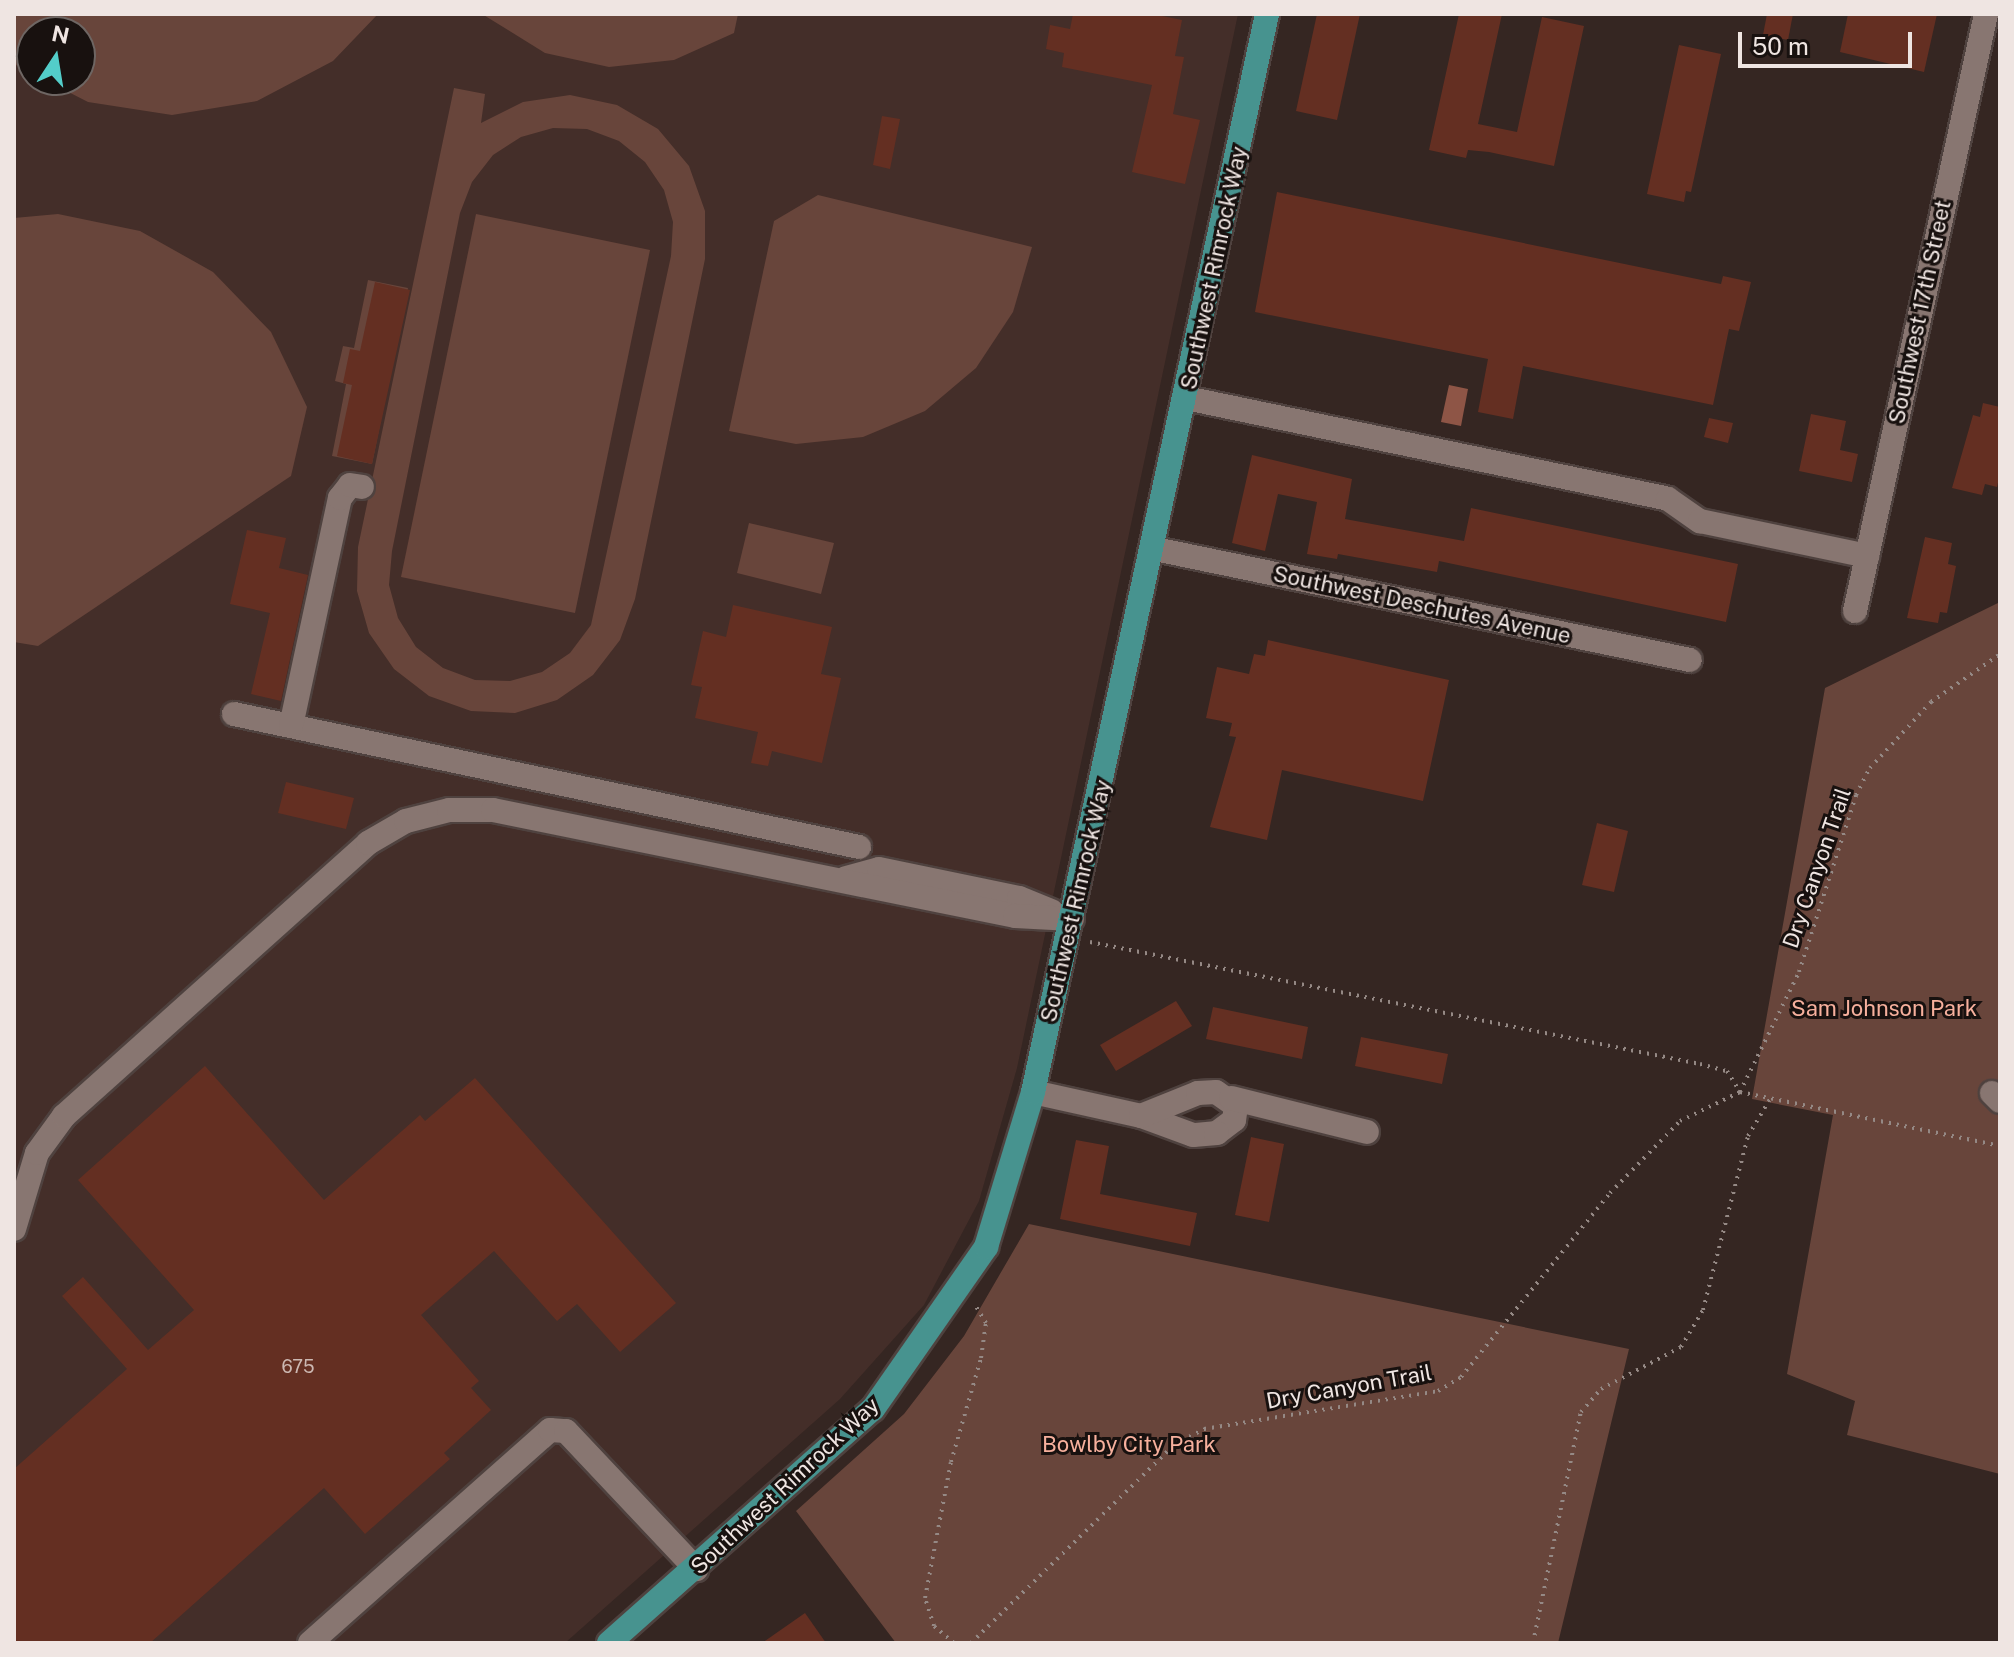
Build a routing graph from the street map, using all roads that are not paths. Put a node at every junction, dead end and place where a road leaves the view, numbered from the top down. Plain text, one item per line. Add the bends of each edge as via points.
1 (1267, 14) edge
2 (1986, 14) edge
3 (1186, 398) junction
4 (362, 487) dead end
5 (1155, 549) junction
6 (1867, 556) junction
7 (1855, 611) dead end
8 (1690, 660) dead end
9 (234, 714) dead end
10 (291, 726) junction
11 (859, 847) dead end
12 (1070, 928) junction
13 (1033, 1092) junction
14 (1231, 1098) junction
15 (1141, 1116) junction
16 (1367, 1132) dead end
17 (14, 1229) edge
18 (696, 1569) junction
19 (310, 1643) edge
20 (609, 1643) edge

1 - 3 main road, Southwest Rimrock Way
2 - 6 street, Southwest 17th Street
3 - 5 main road, Southwest Rimrock Way
3 - 6 street via 1668,499 1700,521
4 - 10 street via 350,485 340,498
5 - 8 street, Southwest Deschutes Avenue
5 - 12 main road, Southwest Rimrock Way
6 - 7 street, Southwest 17th Street
9 - 10 street
10 - 11 street
12 - 13 main road, Southwest Rimrock Way
12 - 17 street via 493,810 449,810 406,821 368,843 64,1116 37,1153
13 - 15 street
13 - 18 main road, Southwest Rimrock Way via 986,1247 962,1286 873,1409
14 - 15 street via 1198,1093
14 - 15 street via 1234,1120 1217,1133 1193,1135
14 - 16 street
18 - 19 street via 566,1431 550,1430
18 - 20 main road, Southwest Rimrock Way

